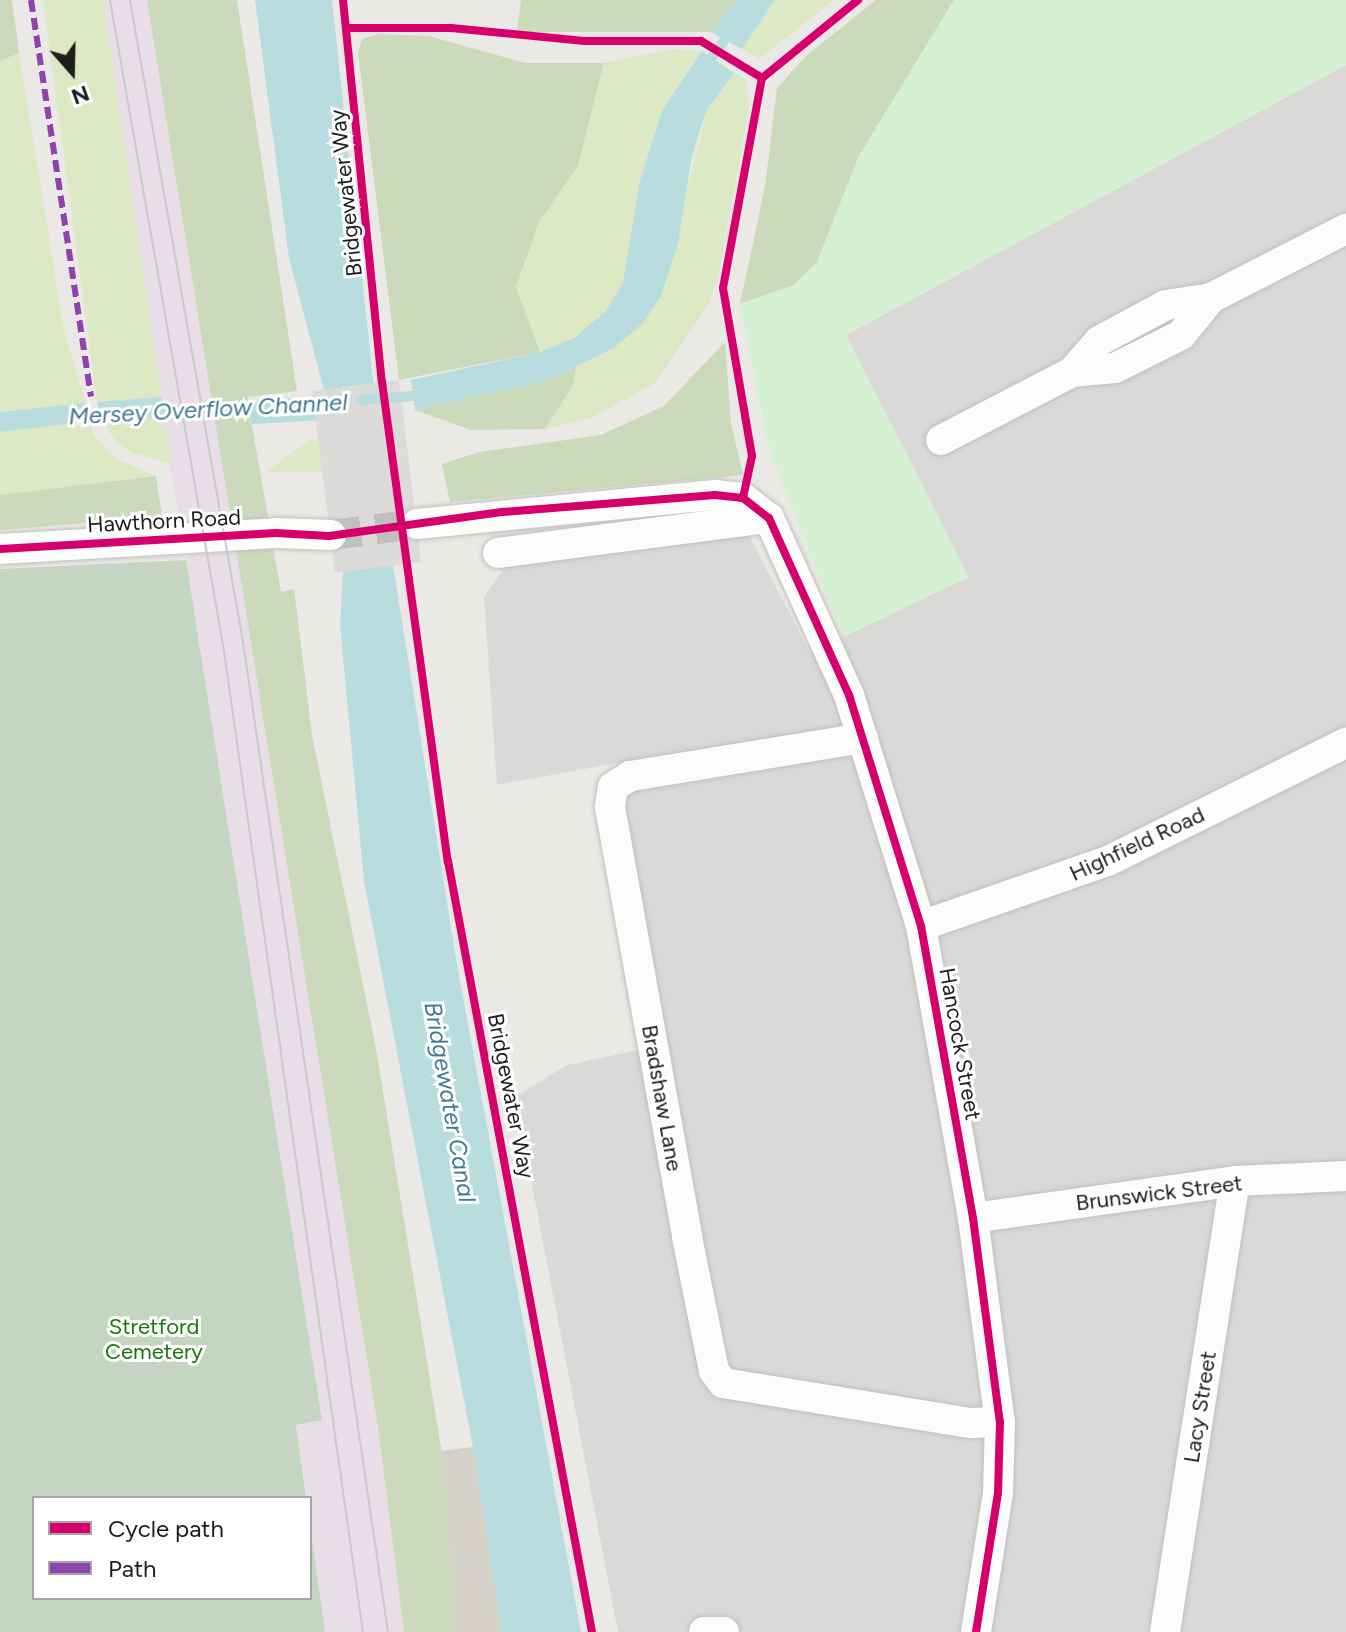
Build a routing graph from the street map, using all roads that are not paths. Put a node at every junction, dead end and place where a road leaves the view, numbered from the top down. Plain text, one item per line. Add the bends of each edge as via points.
1 (1346, 229) edge
2 (941, 440) dead end
3 (769, 518) junction
4 (417, 524) tunnel mouth
5 (331, 535) tunnel mouth
6 (0, 549) edge
7 (498, 553) dead end
8 (863, 738) junction
9 (1346, 743) edge
10 (921, 926) junction
11 (1346, 1176) edge
12 (1235, 1181) junction
13 (973, 1218) junction
14 (1000, 1422) junction
15 (704, 1632) edge
16 (724, 1632) edge
17 (976, 1632) edge
18 (1165, 1632) edge

1 - 2 street via 1211,298 1166,305 1112,333 1072,372
3 - 4 street, Hancock Street via 743,498 715,495
3 - 7 street
3 - 8 street, Hancock Street via 833,655
5 - 6 street, Hawthorn Road
8 - 10 street, Hancock Street
8 - 14 street, Bradshaw Lane via 630,776 613,787 610,807 687,1237 714,1371 723,1383 971,1423
9 - 10 street, Highfield Road via 1108,861
10 - 13 street, Hancock Street
11 - 12 street, Brunswick Street
12 - 13 street, Brunswick Street
12 - 18 street, Lacy Street
13 - 14 street, Hancock Street
14 - 17 street, Hancock Street via 998,1493
15 - 16 street

